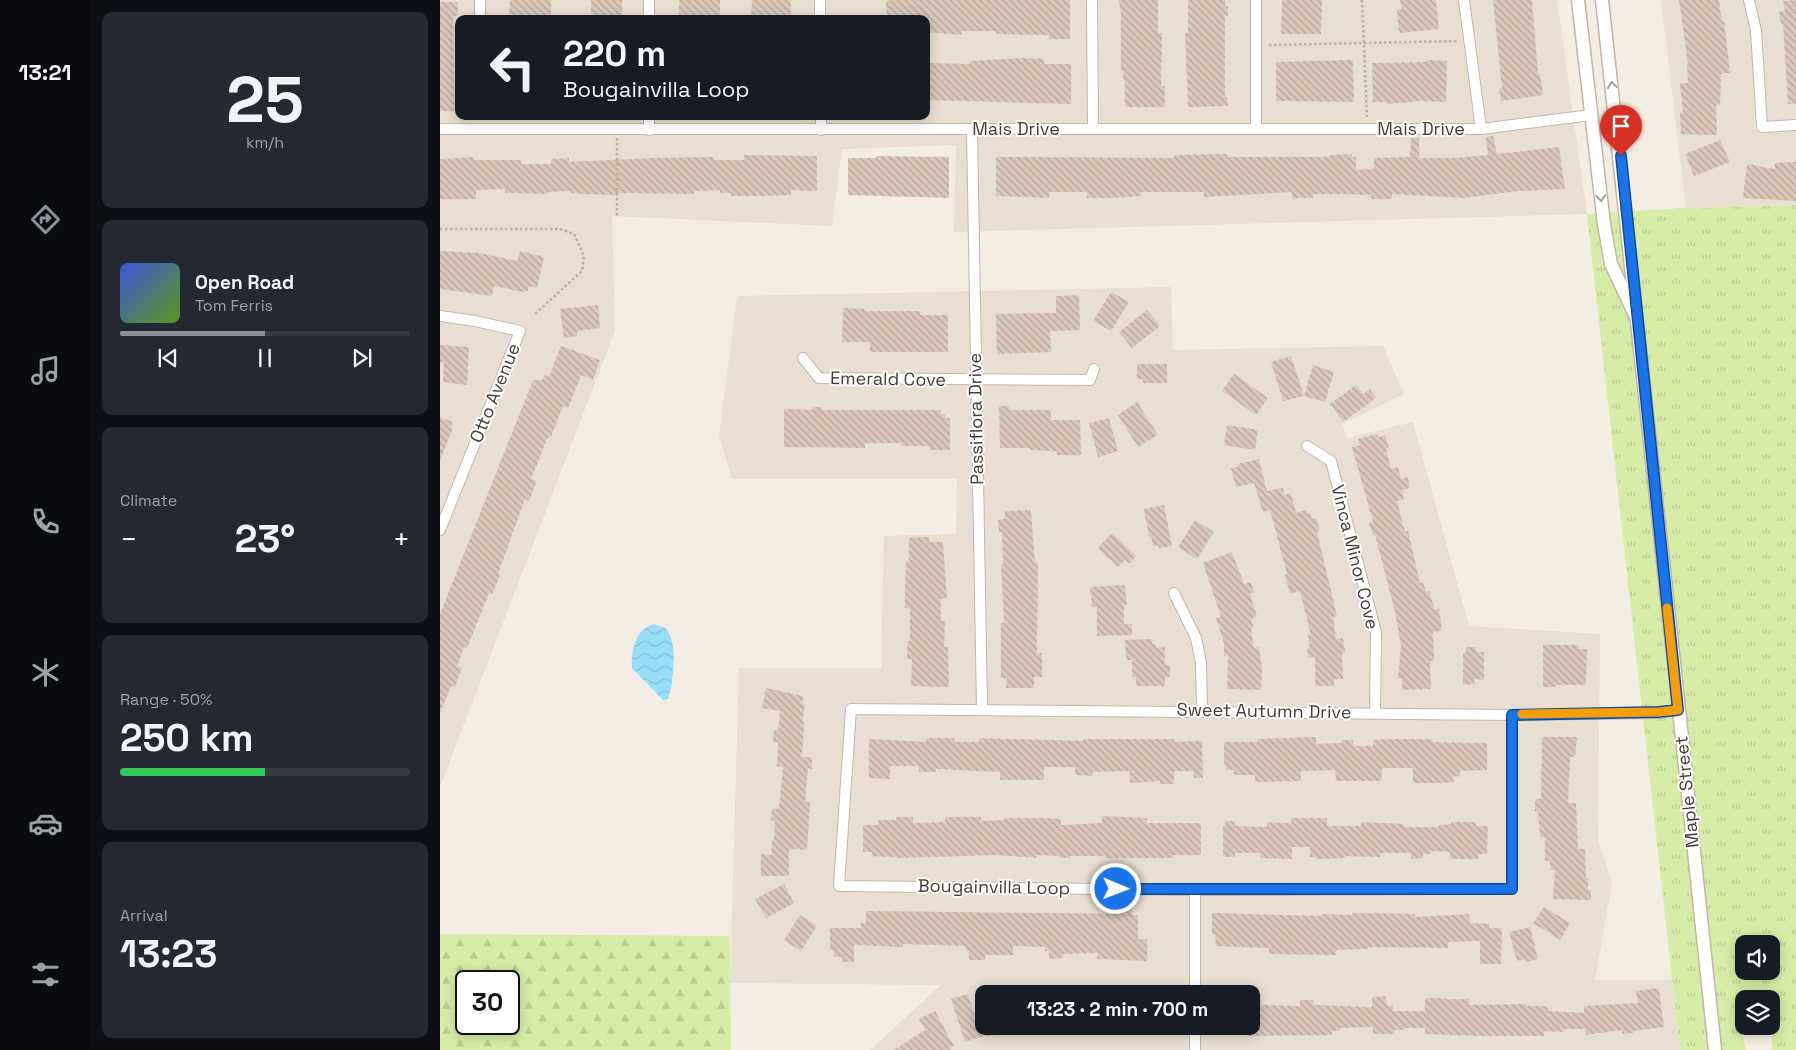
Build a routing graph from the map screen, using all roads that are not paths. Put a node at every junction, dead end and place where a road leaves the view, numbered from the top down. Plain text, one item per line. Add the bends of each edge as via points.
1 (480, 0) edge
2 (649, 0) edge
3 (820, 0) edge
4 (1092, 0) edge
5 (1256, 0) edge
6 (1464, 0) edge
7 (1578, 0) edge
8 (1602, 0) edge
9 (1749, 0) edge
10 (480, 15) edge
11 (649, 15) edge
12 (820, 15) edge
13 (1591, 115) junction
14 (480, 120) edge
15 (649, 120) edge
16 (821, 120) edge
17 (1796, 125) edge
18 (480, 128) junction
19 (972, 129) junction
20 (1256, 129) junction
21 (1481, 129) junction
22 (440, 130) edge
23 (649, 130) junction
24 (821, 130) junction
25 (1093, 130) junction
26 (440, 316) edge
27 (1639, 325) junction
28 (803, 358) dead end
29 (1094, 369) dead end
30 (976, 381) junction
31 (1307, 446) dead end
32 (440, 530) edge
33 (1174, 594) dead end
34 (851, 709) joint
35 (982, 709) junction
36 (1678, 710) junction
37 (1202, 711) junction
38 (1376, 712) junction
39 (1512, 715) junction
40 (1195, 890) junction
41 (1195, 985) edge
42 (1195, 1035) edge
43 (1195, 1050) edge
44 (1715, 1050) edge

1 - 10 street
2 - 11 street
3 - 12 street
4 - 25 street
5 - 20 street
6 - 21 street
7 - 13 street, Maple Street
27 -> 8 street, Maple Street
9 - 17 street via 1756,31 1762,127
13 - 21 street, Mais Drive
13 -> 27 street, Maple Street via 1611,264
14 - 18 street
15 - 23 street
16 - 24 street
18 - 22 street, Mais Drive
18 - 23 street, Mais Drive
19 - 24 street, Mais Drive
19 - 25 street, Mais Drive
19 - 30 street, Passiflora Drive
20 - 21 street, Mais Drive
20 - 25 street, Mais Drive
23 - 24 street, Mais Drive
26 - 32 street, Otto Avenue via 475,320 520,331
27 - 36 street, Maple Street
28 - 30 street, Emerald Cove via 819,378
29 - 30 street, Emerald Cove via 1090,380
30 - 35 street, Passiflora Drive
31 - 38 street, Vinca Minor Cove via 1331,461 1376,632
33 - 37 street via 1196,638 1201,662
34 - 35 street, Sweet Autumn Drive
34 - 40 street, Bougainvilla Loop via 839,886
35 - 37 street, Sweet Autumn Drive
36 - 39 street, Sweet Autumn Drive
36 - 44 street, Maple Street
37 - 38 street, Sweet Autumn Drive
38 - 39 street, Sweet Autumn Drive
39 - 40 street, Bougainvilla Loop via 1512,889
40 - 41 street
42 - 43 street

